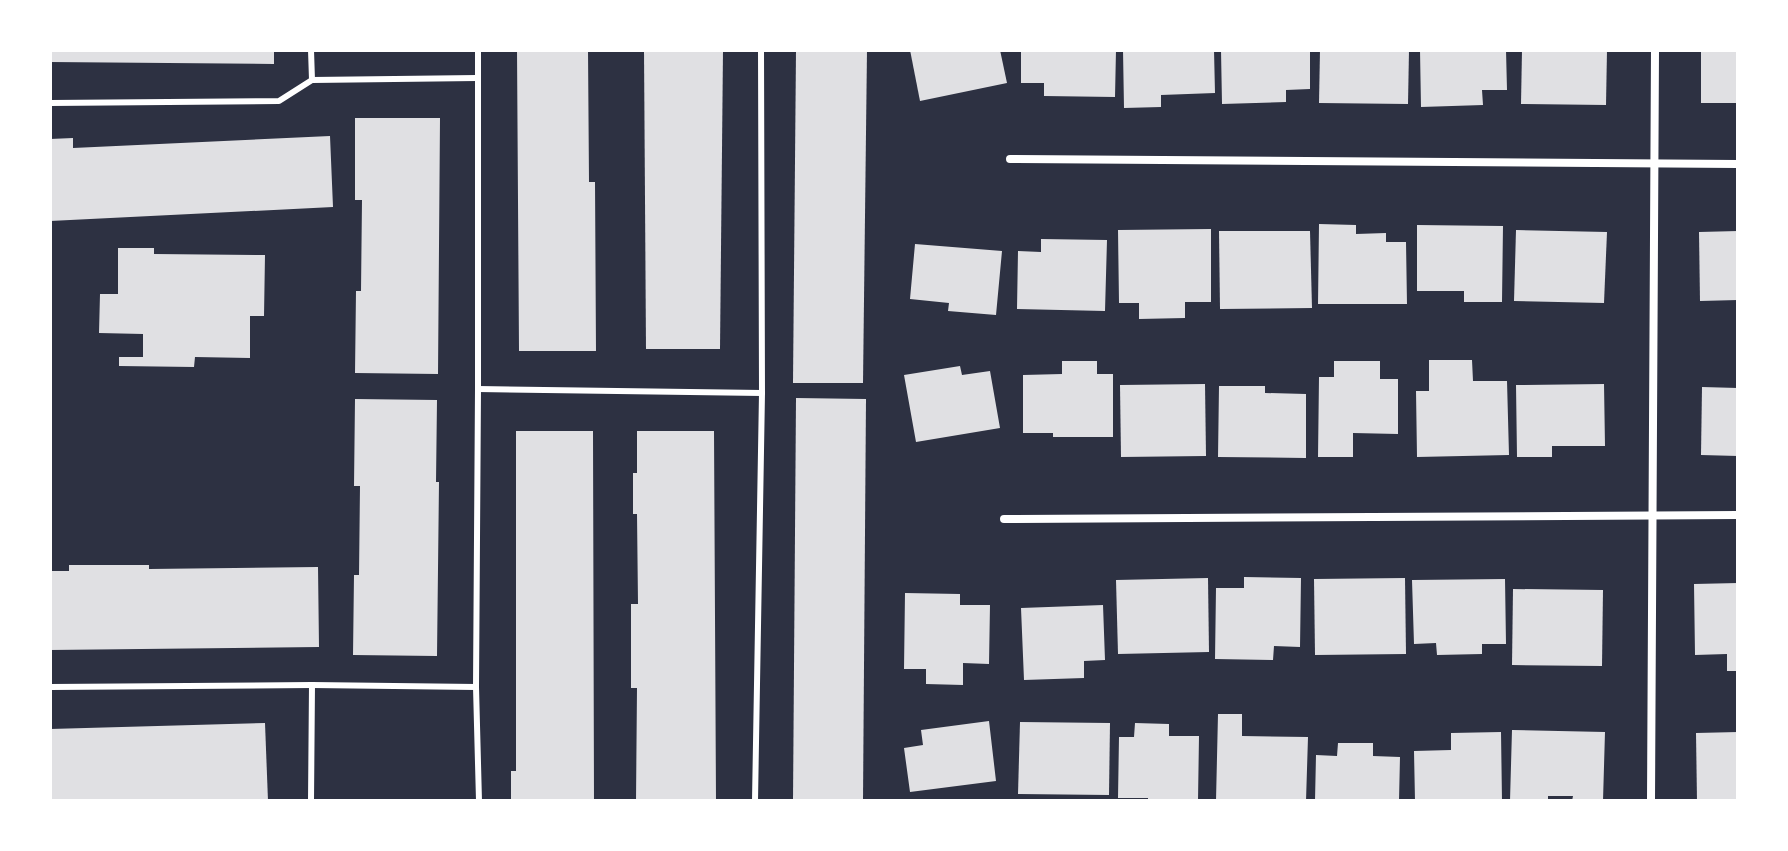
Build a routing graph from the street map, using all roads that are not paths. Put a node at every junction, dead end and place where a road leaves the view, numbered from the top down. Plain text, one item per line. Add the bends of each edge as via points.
1 (311, 50) edge
2 (478, 50) edge
3 (761, 50) edge
4 (1655, 50) edge
5 (477, 78) junction
6 (312, 80) junction
7 (50, 103) edge
8 (1010, 159) dead end
9 (1654, 164) junction
10 (1738, 164) edge
11 (478, 389) junction
12 (762, 393) junction
13 (1653, 515) junction
14 (1738, 515) edge
15 (1004, 519) dead end
16 (312, 685) junction
17 (50, 687) edge
18 (476, 687) junction
19 (311, 801) edge
20 (479, 801) edge
21 (755, 801) edge
22 (1651, 801) edge

1 - 6 lane
2 - 5 lane
3 - 12 lane
4 - 9 street
5 - 6 lane
5 - 11 lane
6 - 7 lane via 279,101
8 - 9 street
9 - 10 street
9 - 13 street
11 - 12 lane
11 - 18 lane
12 - 21 lane
13 - 14 street
13 - 15 street
13 - 22 street
16 - 17 lane
16 - 18 lane
16 - 19 lane
18 - 20 lane

